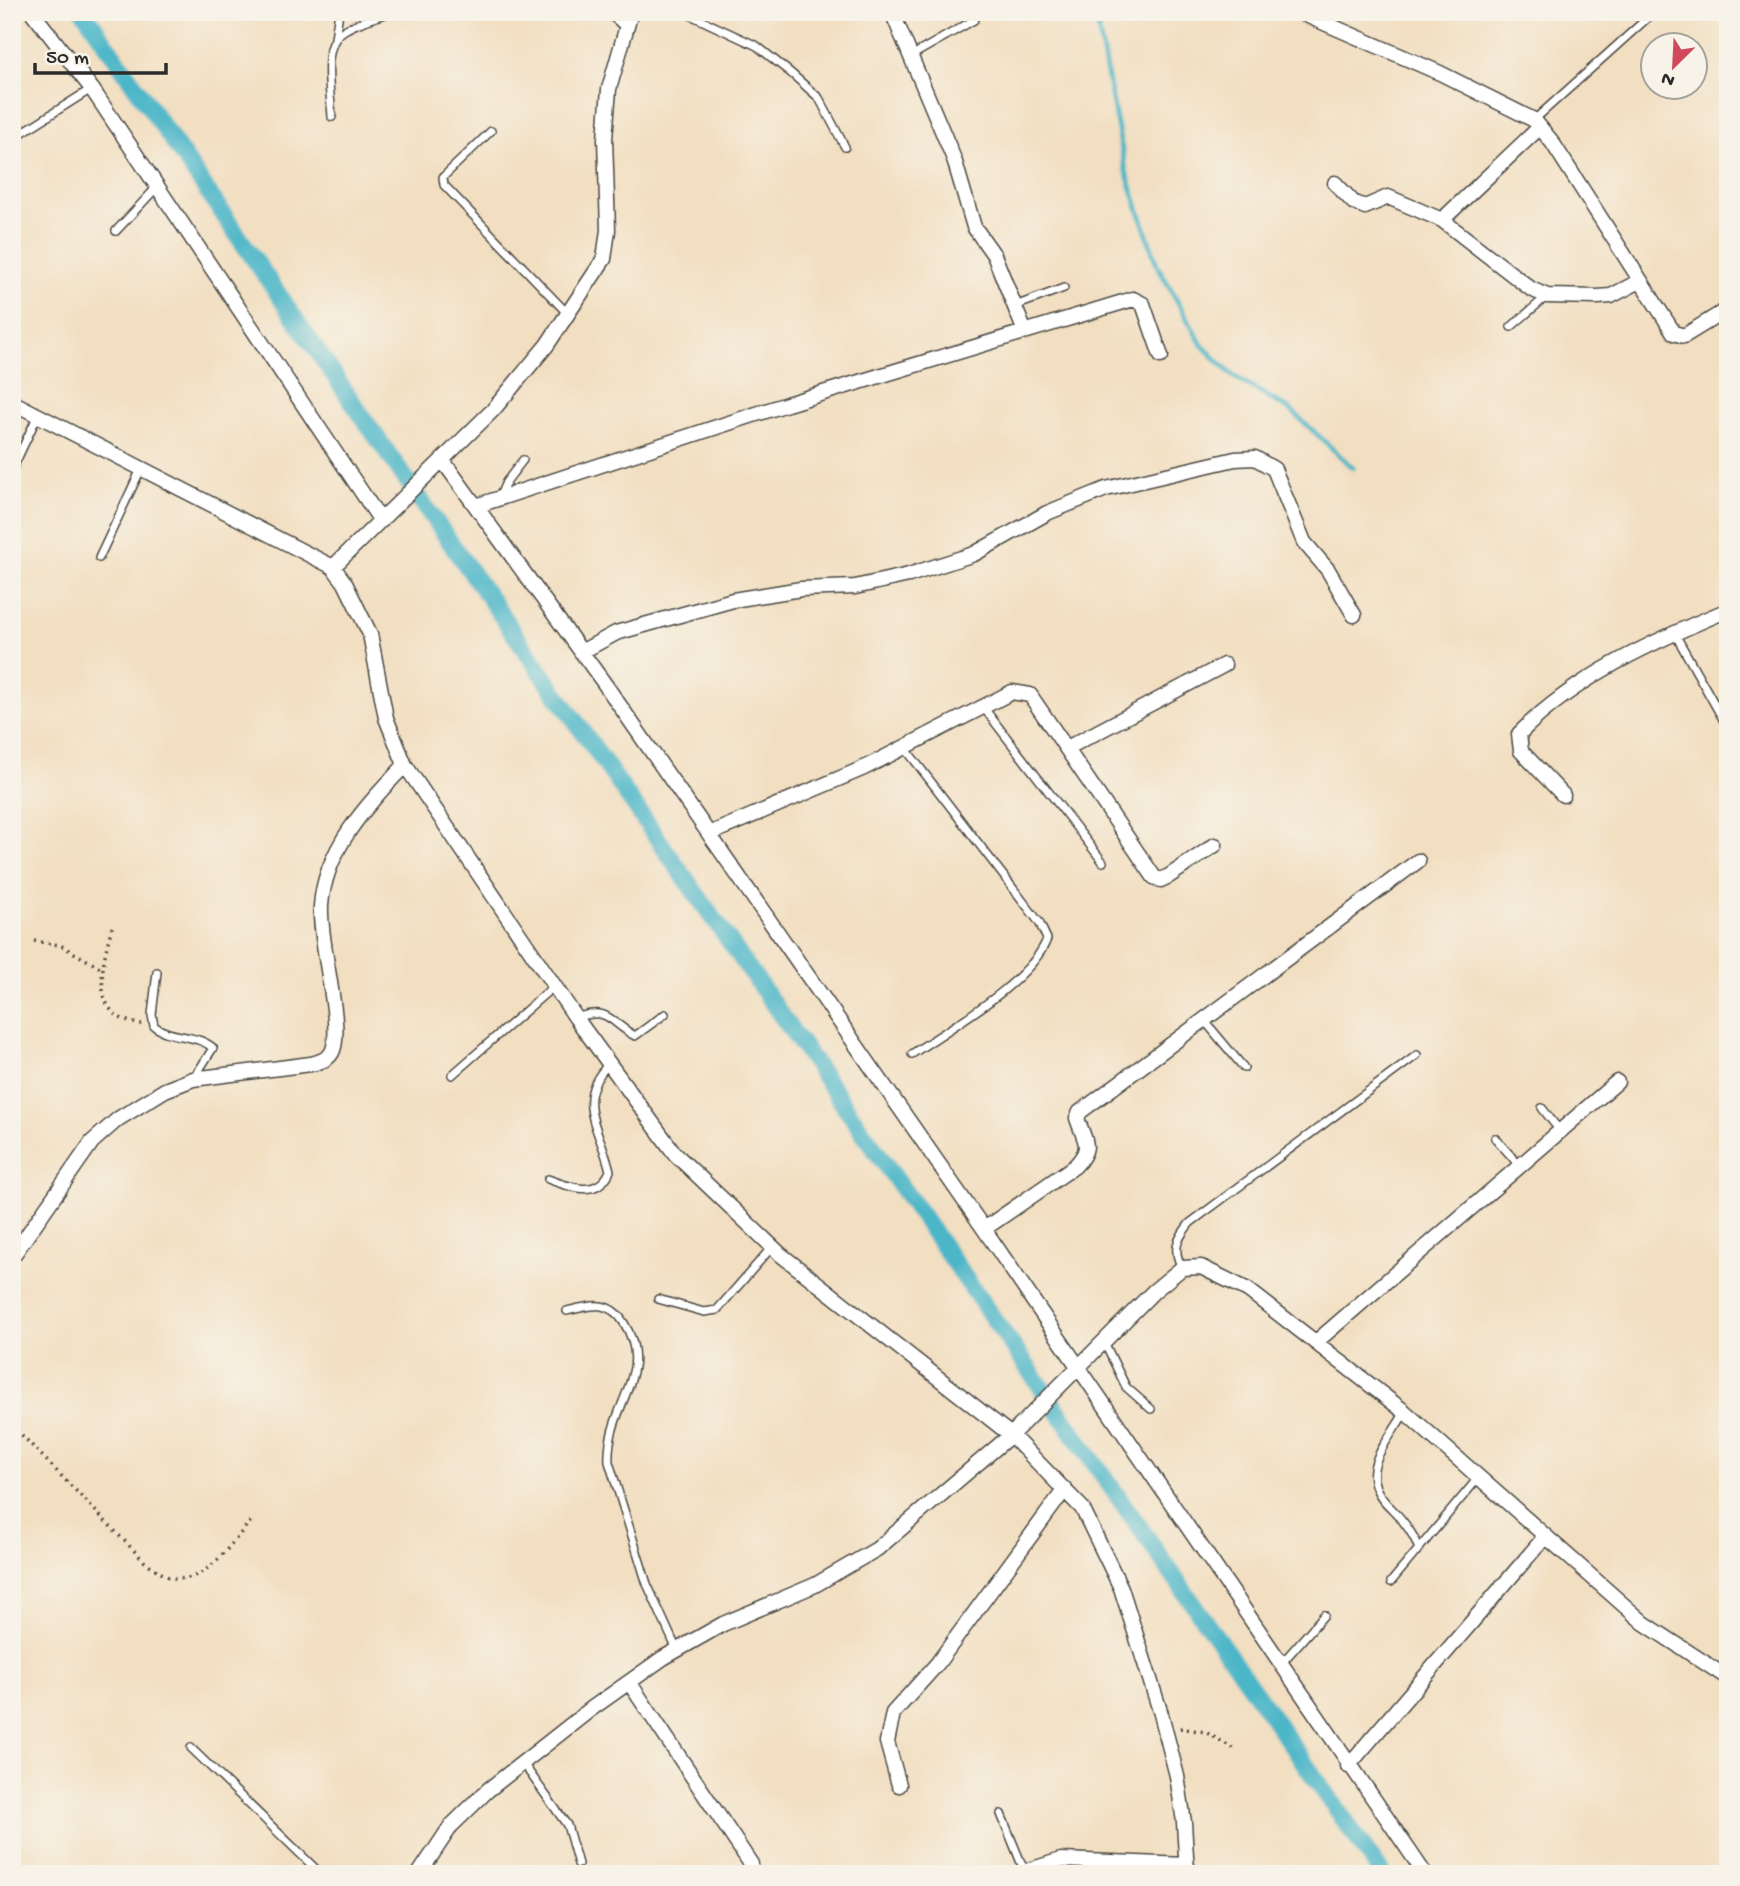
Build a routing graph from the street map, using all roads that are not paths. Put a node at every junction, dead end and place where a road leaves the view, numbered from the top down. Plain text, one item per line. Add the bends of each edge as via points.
1 (32, 12) edge
2 (339, 12) edge
3 (390, 12) edge
4 (607, 12) edge
5 (631, 12) edge
6 (684, 12) edge
7 (892, 12) edge
8 (1299, 12) edge
9 (1654, 12) edge
10 (974, 20) dead end
11 (626, 28) junction
12 (334, 39) junction
13 (911, 56) junction
14 (92, 89) junction
15 (332, 117) dead end
16 (1537, 123) junction
17 (491, 131) dead end
18 (12, 139) edge
19 (845, 148) dead end
20 (1335, 183) dead end
21 (157, 186) junction
22 (1442, 220) junction
23 (116, 231) dead end
24 (1640, 281) junction
25 (1064, 288) dead end
26 (1547, 296) junction
27 (1014, 306) junction
28 (1728, 309) edge
29 (568, 314) junction
30 (1511, 327) dead end
31 (1025, 332) junction
32 (1161, 356) dead end
33 (12, 402) edge
34 (37, 417) junction
35 (523, 460) dead end
36 (443, 461) junction
37 (141, 469) junction
38 (12, 470) edge
39 (499, 498) junction
40 (476, 506) junction
41 (380, 521) junction
42 (99, 558) dead end
43 (333, 567) junction
44 (1728, 610) edge
45 (1354, 615) dead end
46 (1675, 634) junction
47 (581, 652) junction
48 (1224, 664) dead end
49 (983, 706) junction
50 (1728, 728) edge
51 (905, 747) junction
52 (1066, 748) junction
53 (405, 765) junction
54 (1563, 795) dead end
55 (709, 834) junction
56 (1214, 845) dead end
57 (1418, 861) dead end
58 (1102, 862) dead end
59 (157, 972) dead end
60 (554, 986) junction
61 (665, 1014) dead end
62 (576, 1018) junction
63 (1204, 1020) junction
64 (912, 1054) dead end
65 (1417, 1055) dead end
66 (609, 1064) junction
67 (1244, 1068) dead end
68 (452, 1075) dead end
69 (194, 1079) junction
70 (1617, 1082) dead end
71 (1542, 1108) dead end
72 (1560, 1131) junction
73 (1494, 1138) dead end
74 (1520, 1166) junction
75 (548, 1179) dead end
76 (984, 1229) junction
77 (772, 1247) junction
78 (12, 1257) edge
79 (1182, 1268) junction
80 (658, 1299) dead end
81 (567, 1311) dead end
82 (1103, 1342) junction
83 (1316, 1342) junction
84 (1078, 1368) junction
85 (1151, 1409) dead end
86 (1405, 1412) junction
87 (1011, 1435) junction
88 (1479, 1477) junction
89 (1065, 1489) junction
90 (1544, 1538) junction
91 (1419, 1549) junction
92 (1391, 1583) dead end
93 (1324, 1615) dead end
94 (677, 1650) junction
95 (1280, 1665) junction
96 (1728, 1678) edge
97 (629, 1682) junction
98 (191, 1748) dead end
99 (522, 1762) junction
100 (1348, 1766) junction
101 (899, 1785) dead end
102 (1001, 1814) dead end
103 (578, 1864) dead end
104 (751, 1864) dead end
105 (1115, 1864) junction
106 (1187, 1869) edge
107 (1021, 1872) edge
108 (321, 1874) edge
109 (419, 1874) edge
110 (1098, 1874) edge
111 (1425, 1874) edge

1 - 14 street
2 - 12 lane
3 - 12 lane
4 - 11 lane
5 - 11 street
6 - 19 lane via 758,46 792,74 818,98
7 - 13 street
8 - 16 street via 1440,73
9 - 16 lane
10 - 13 lane
11 - 29 street via 609,89 604,259
12 - 15 lane via 330,50
13 - 27 street via 954,159 974,227 994,256
14 - 18 lane
14 - 21 street
16 - 22 street
16 - 24 street
17 - 29 lane via 450,167 443,177 444,186
20 - 22 street via 1353,202 1365,207 1388,197
21 - 23 lane
21 - 41 street
22 - 26 street via 1531,289
24 - 26 street via 1611,296
24 - 28 street via 1679,335
25 - 27 lane
26 - 30 lane
27 - 31 street
29 - 36 street via 492,410
31 - 32 street via 1133,299 1143,304
31 - 39 street
33 - 34 street
34 - 37 street
34 - 38 lane
35 - 39 lane
36 - 40 street
36 - 41 street
37 - 42 lane
37 - 43 street
39 - 40 street
40 - 47 street
41 - 43 street
43 - 53 street via 370,634 386,718
44 - 46 street
45 - 47 street via 1328,570 1304,542 1274,469 1255,458 1106,489 1047,513 974,554 909,575 855,587 801,589 733,600 616,633
46 - 50 lane
46 - 54 street via 1609,667 1537,715 1519,734 1521,751
47 - 55 street
48 - 52 street
49 - 51 street
49 - 52 street via 1012,692 1030,695
49 - 58 lane
51 - 55 street
51 - 64 lane via 1048,939 1042,955 1026,973
52 - 56 street via 1154,877 1169,876
53 - 60 street
53 - 69 street via 347,832 326,881 321,944 336,1030 332,1052 312,1064
55 - 76 street
57 - 63 street
59 - 69 lane via 155,1026 213,1048
60 - 62 street
60 - 68 lane
61 - 62 lane via 635,1035 603,1013
62 - 66 street
63 - 67 lane
63 - 76 street via 1080,1112 1077,1118 1086,1154
65 - 79 lane via 1190,1223 1175,1245
66 - 75 lane via 594,1078 589,1106 610,1171 606,1181 594,1188 576,1189
66 - 77 street via 675,1154
69 - 78 street via 165,1090 118,1119 92,1142
70 - 72 street
71 - 72 lane
72 - 74 street
73 - 74 lane
74 - 83 street
76 - 84 street
77 - 80 lane via 717,1310 704,1312
77 - 87 street
79 - 82 street
79 - 83 street via 1200,1267 1248,1290
81 - 94 lane via 597,1304 609,1307 635,1340 637,1361 614,1421 609,1462 647,1584
82 - 84 street
82 - 85 lane via 1125,1387
83 - 86 street
84 - 87 street
84 - 95 street
86 - 88 street
86 - 91 lane via 1371,1478 1374,1490 1409,1528
87 - 89 street
87 - 94 street via 877,1549 815,1586 723,1624
88 - 90 street
88 - 91 lane
89 - 101 street via 965,1628 893,1713 887,1742
89 - 106 street via 1097,1534 1121,1588 1164,1728 1182,1810
90 - 96 street via 1644,1623
90 - 100 street
91 - 92 lane
93 - 95 lane
94 - 97 street
95 - 100 street
97 - 99 street
97 - 104 street
98 - 108 lane
99 - 103 lane via 567,1825
99 - 109 street via 451,1826
100 - 111 street
102 - 107 lane
105 - 106 street
105 - 107 street via 1061,1860
105 - 110 lane

